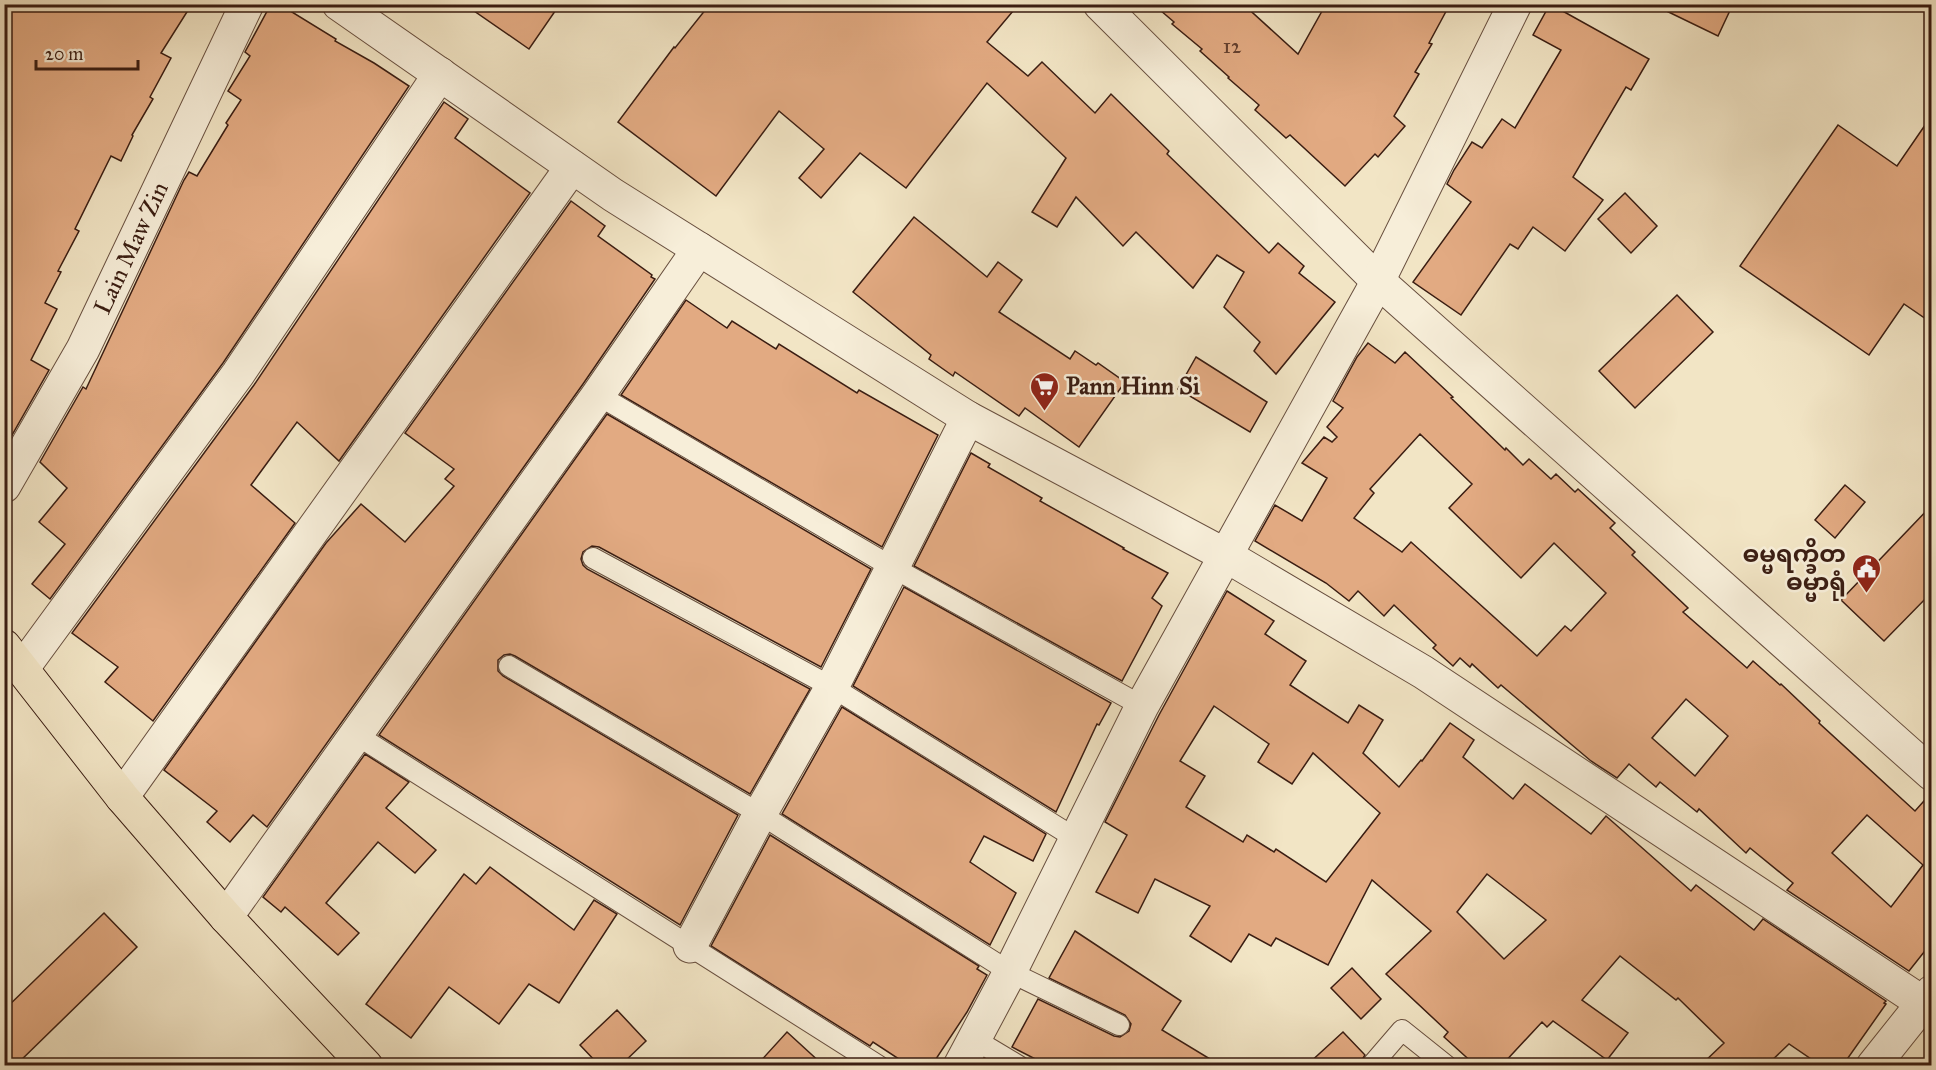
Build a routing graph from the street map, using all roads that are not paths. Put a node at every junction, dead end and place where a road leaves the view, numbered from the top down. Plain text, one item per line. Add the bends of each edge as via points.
1 (247, 4) edge
2 (339, 4) edge
3 (1100, 4) edge
4 (1515, 4) edge
5 (440, 74) junction
6 (572, 167) junction
7 (699, 249) junction
8 (1378, 281) junction
9 (598, 395) junction
10 (968, 418) junction
11 (4, 486) edge
12 (1225, 555) junction
13 (593, 558) dead end
14 (892, 567) junction
15 (13, 657) edge
16 (509, 666) dead end
17 (832, 687) junction
18 (1142, 706) junction
19 (355, 734) junction
20 (1932, 774) edge
21 (122, 796) junction
22 (760, 814) junction
23 (1075, 838) junction
24 (226, 917) junction
25 (690, 946) junction
26 (1010, 972) junction
27 (1927, 997) edge
28 (1119, 1026) dead end
29 (967, 1052) edge
30 (366, 1065) edge
31 (879, 1065) edge
32 (1019, 1065) edge
33 (1371, 1065) edge
34 (1447, 1065) edge
35 (1874, 1065) edge

1 - 11 street, Lain Maw Zin via 83,349
2 - 5 street
3 - 8 street
4 - 8 street
5 - 6 street
5 - 15 street via 238,374
6 - 7 street
6 - 21 street
7 - 9 street
7 - 10 street
8 - 12 street
8 - 20 street
9 - 14 lane
9 - 19 street
10 - 12 street
10 - 14 street
12 - 18 street
12 - 27 street via 1424,672
13 - 17 lane
14 - 17 street
14 - 18 lane
15 - 21 main road
16 - 22 lane
17 - 22 street
17 - 23 lane
18 - 23 street
19 - 24 street
19 - 25 lane
21 - 24 main road
22 - 25 street
22 - 26 lane
23 - 26 street
24 - 30 main road
25 - 31 lane
26 - 28 lane
26 - 29 street
27 - 35 street
29 - 32 lane
33 - 34 lane via 1402,1030

